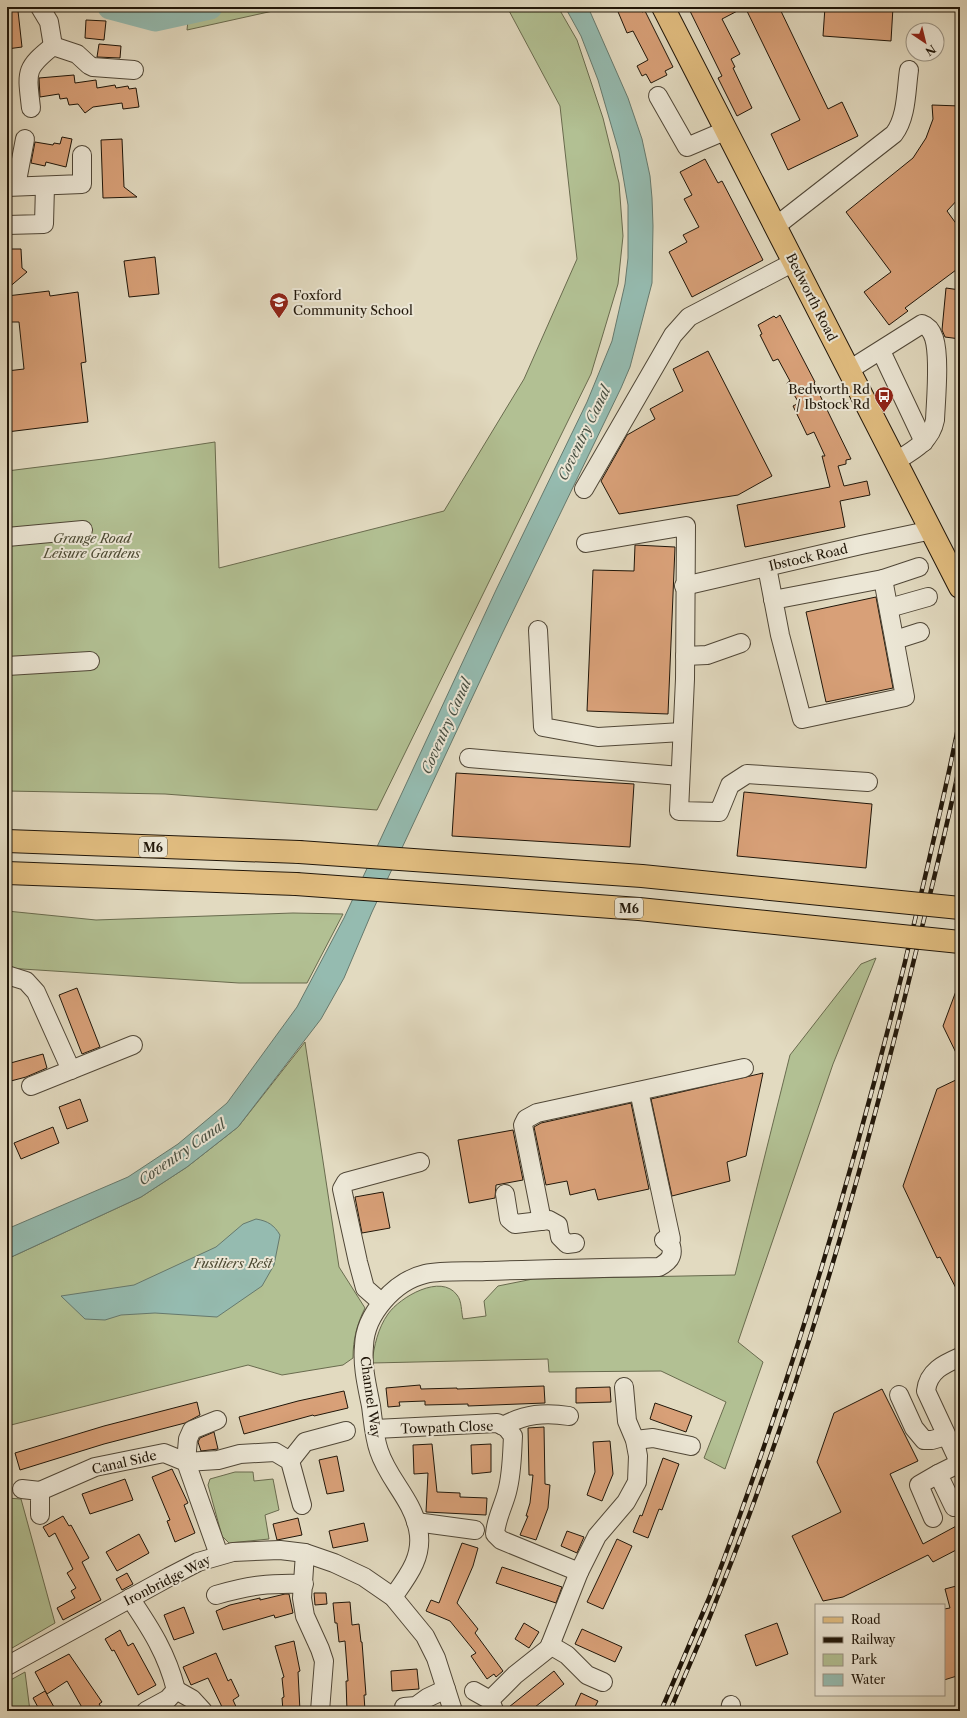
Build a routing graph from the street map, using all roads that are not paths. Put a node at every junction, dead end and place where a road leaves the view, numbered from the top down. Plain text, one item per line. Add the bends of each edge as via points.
1 (40, 7) edge
2 (663, 7) edge
3 (53, 46) junction
4 (134, 70) dead end
5 (909, 70) dead end
6 (658, 96) dead end
7 (31, 108) dead end
8 (727, 130) junction
9 (25, 139) dead end
10 (82, 155) dead end
11 (44, 186) junction
12 (12, 187) edge
13 (7, 225) edge
14 (776, 226) junction
15 (794, 262) junction
16 (881, 351) junction
17 (849, 370) junction
18 (924, 442) junction
19 (896, 461) junction
20 (584, 489) dead end
21 (83, 530) dead end
22 (932, 530) junction
23 (7, 537) edge
24 (586, 543) dead end
25 (767, 567) junction
26 (919, 567) dead end
27 (883, 579) junction
28 (684, 586) junction
29 (960, 587) edge
30 (928, 597) dead end
31 (774, 600) junction
32 (889, 608) junction
33 (538, 630) dead end
34 (920, 632) dead end
35 (895, 640) junction
36 (741, 643) dead end
37 (685, 656) junction
38 (90, 661) dead end
39 (7, 666) edge
40 (682, 732) junction
41 (469, 758) dead end
42 (680, 776) junction
43 (868, 782) dead end
44 (7, 841) edge
45 (7, 873) edge
46 (960, 908) edge
47 (960, 942) edge
48 (7, 975) edge
49 (133, 1045) dead end
50 (744, 1068) dead end
51 (71, 1070) junction
52 (31, 1086) dead end
53 (639, 1091) junction
54 (420, 1162) dead end
55 (505, 1194) dead end
56 (542, 1221) junction
57 (578, 1268) junction
58 (380, 1302) junction
59 (960, 1357) edge
60 (624, 1387) dead end
61 (899, 1395) dead end
62 (569, 1416) dead end
63 (217, 1420) dead end
64 (503, 1426) junction
65 (375, 1430) junction
66 (346, 1431) dead end
67 (946, 1436) junction
68 (635, 1440) junction
69 (691, 1446) dead end
70 (290, 1461) junction
71 (186, 1462) junction
72 (960, 1464) edge
73 (938, 1474) junction
74 (22, 1489) dead end
75 (40, 1491) junction
76 (302, 1505) dead end
77 (954, 1507) dead end
78 (40, 1515) dead end
79 (933, 1518) dead end
80 (416, 1522) junction
81 (475, 1530) dead end
82 (304, 1553) junction
83 (219, 1555) junction
84 (579, 1572) junction
85 (304, 1584) junction
86 (216, 1595) dead end
87 (393, 1597) junction
88 (130, 1598) junction
89 (550, 1645) junction
90 (7, 1666) edge
91 (602, 1682) dead end
92 (446, 1689) junction
93 (176, 1690) junction
94 (474, 1691) dead end
95 (492, 1706) edge
96 (404, 1707) dead end
97 (146, 1711) edge
98 (203, 1711) edge
99 (320, 1711) edge
100 (452, 1711) edge

1 - 3 street via 49,22
2 - 8 main road, Bedworth Road
3 - 4 street via 78,54 93,67
3 - 7 street via 35,60 29,72
5 - 14 street via 903,114 899,128 894,134
6 - 8 street via 687,147
8 - 14 main road, Bedworth Road
9 - 12 street
10 - 11 street via 82,184
11 - 12 street
11 - 13 street via 44,224
14 - 15 main road, Bedworth Road
15 - 17 main road, Bedworth Road
15 - 20 street via 689,317 673,335
16 - 17 street
16 - 18 street
16 - 18 street via 922,324 926,325 934,337 935,420 930,436
17 - 19 main road, Bedworth Road
18 - 19 street
19 - 22 main road, Bedworth Road
21 - 23 street
22 - 25 street, Ibstock Road
22 - 29 main road, Bedworth Road
24 - 28 street via 686,526
25 - 28 street, Ibstock Road
25 - 31 street
26 - 27 street
27 - 31 street
27 - 32 street
28 - 37 street
30 - 32 street
31 - 35 street via 780,635 802,719 905,697
32 - 35 street
33 - 40 street via 543,727 598,737
34 - 35 street
36 - 37 street via 707,655
37 - 40 street
38 - 39 street
40 - 42 street
41 - 42 street
42 - 43 street via 678,811 719,812 730,785 747,774
44 - 46 main road, M6, bridge via 299,852 642,876
45 - 47 main road, M6, bridge via 296,884 639,909
48 - 51 street via 26,981 36,992
49 - 51 street
50 - 53 street
51 - 52 street
53 - 56 street via 537,1113 526,1119 523,1125
53 - 57 street, Channel Way via 672,1256 659,1267
54 - 58 street via 346,1182 342,1189 365,1288
55 - 56 street via 509,1220 515,1224
56 - 57 street via 549,1220 558,1225 560,1237 566,1244 578,1242
57 - 58 street, Channel Way via 425,1274 402,1283
58 - 65 street, Channel Way via 364,1345 365,1372
59 - 67 street via 937,1369 927,1385 928,1397
60 - 68 street via 627,1421
61 - 67 street via 914,1428 924,1440
62 - 64 street via 526,1416
63 - 71 street via 192,1430 188,1439
64 - 65 street, Towpath Close via 497,1424
64 - 84 street, Towpath Close via 513,1436 511,1470 495,1534 501,1540
65 - 80 street, Channel Way via 379,1451 391,1478 412,1509
66 - 70 street via 305,1442
67 - 72 street
68 - 69 street via 653,1438
68 - 84 street via 638,1456 637,1482 626,1502 597,1536
70 - 71 street, Canal Side via 275,1452
70 - 76 street
71 - 75 street, Canal Side via 164,1453 95,1468
71 - 83 street
72 - 73 street
73 - 77 street
73 - 79 street via 919,1485
74 - 75 street, Canal Side
75 - 78 street
80 - 81 street
80 - 87 street, Channel Way via 419,1549 416,1561
82 - 83 street, Ironbridge Way via 280,1550
82 - 85 street
82 - 87 street, Ironbridge Way via 364,1577
83 - 88 street, Ironbridge Way via 169,1576
84 - 89 street
85 - 86 street via 268,1583
85 - 99 street via 302,1598 305,1616 324,1660
87 - 92 street, Ironbridge Way via 425,1636 436,1658
88 - 90 street, Ironbridge Way
88 - 93 street via 157,1639 170,1667
89 - 91 street via 567,1655 587,1675
89 - 95 street
92 - 96 street via 416,1706
92 - 100 street, Ironbridge Way
93 - 97 street via 168,1699
93 - 98 street via 192,1699
94 - 95 street

